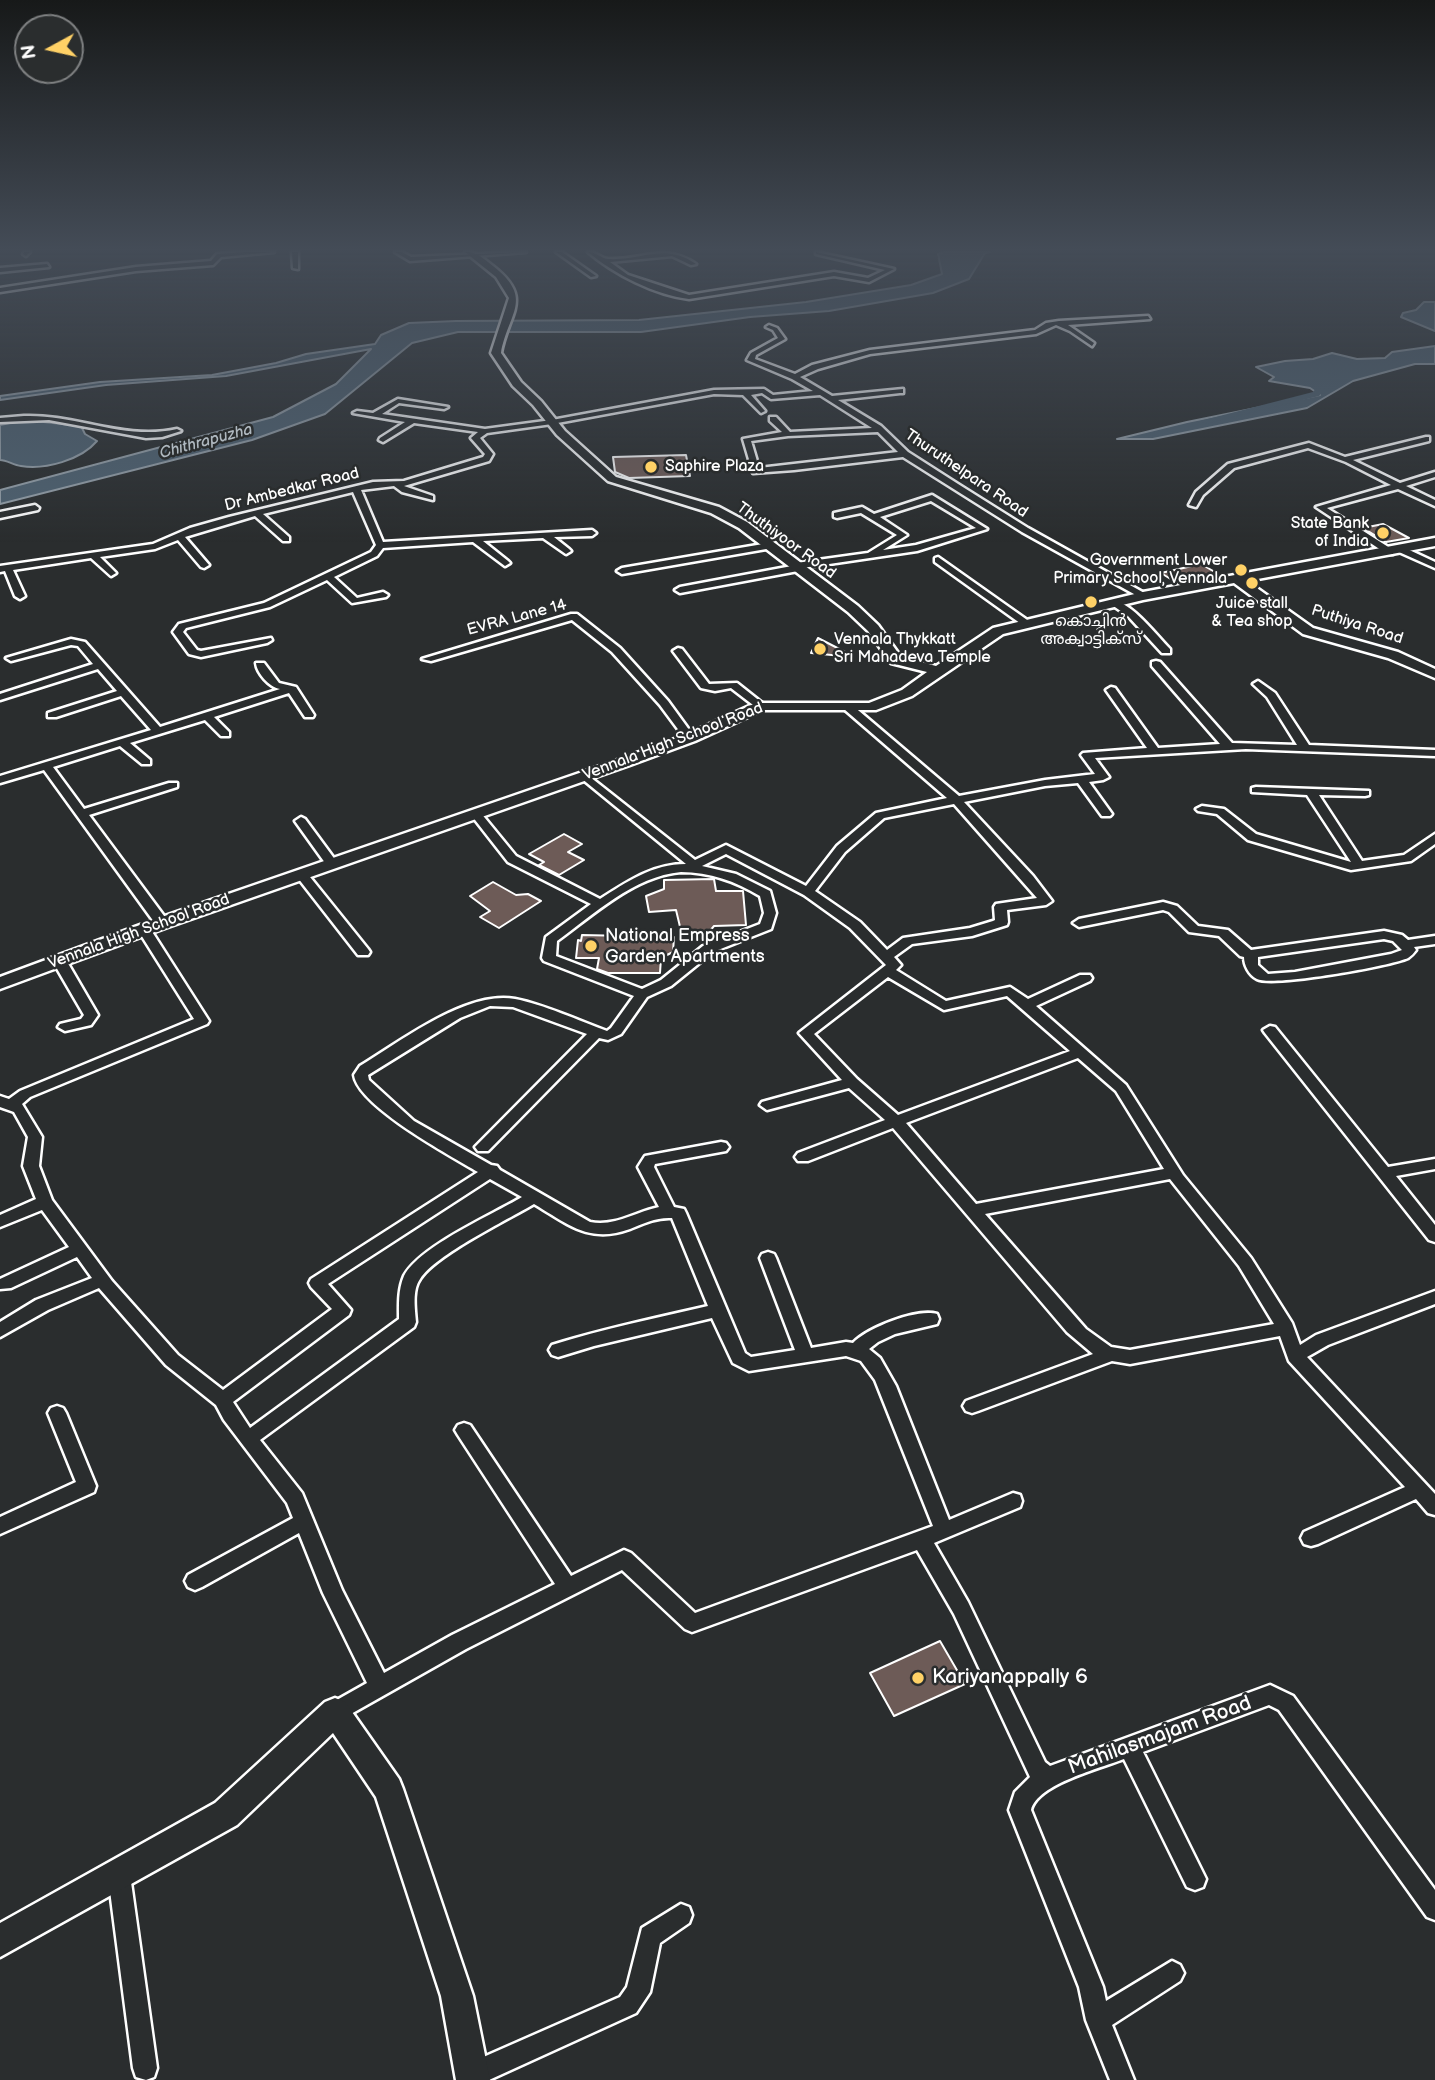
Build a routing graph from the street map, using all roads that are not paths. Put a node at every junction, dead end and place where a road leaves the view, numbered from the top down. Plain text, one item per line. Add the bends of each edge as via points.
1 (497, 349) edge
2 (763, 349) edge
3 (894, 349) edge
4 (795, 377) junction
5 (900, 391) dead end
6 (745, 393) junction
7 (820, 393) junction
8 (829, 399) junction
9 (444, 407) dead end
10 (761, 411) dead end
11 (357, 413) dead end
12 (374, 415) junction
13 (773, 419) dead end
14 (0, 420) edge
15 (412, 421) junction
16 (552, 422) junction
17 (880, 430) junction
18 (177, 431) dead end
19 (485, 431) junction
20 (788, 434) junction
21 (1426, 439) dead end
22 (383, 440) dead end
23 (905, 454) junction
24 (1346, 460) junction
25 (1435, 474) edge
26 (395, 483) junction
27 (1399, 486) junction
28 (356, 489) junction
29 (430, 498) dead end
30 (1435, 503) edge
31 (1194, 505) dead end
32 (35, 508) dead end
33 (257, 513) junction
34 (0, 515) edge
35 (836, 515) dead end
36 (875, 516) junction
37 (592, 533) dead end
38 (545, 536) junction
39 (180, 537) junction
40 (286, 539) dead end
41 (477, 541) junction
42 (1435, 542) edge
43 (887, 544) junction
44 (380, 545) junction
45 (769, 546) junction
46 (566, 551) dead end
47 (901, 551) junction
48 (1396, 551) junction
49 (92, 554) junction
50 (864, 557) junction
51 (938, 560) dead end
52 (505, 563) dead end
53 (204, 565) dead end
54 (1435, 565) edge
55 (797, 567) junction
56 (4, 569) edge
57 (622, 570) dead end
58 (110, 573) dead end
59 (328, 576) junction
60 (1237, 579) junction
61 (680, 590) dead end
62 (383, 595) dead end
63 (20, 596) dead end
64 (1143, 596) junction
65 (1115, 603) junction
66 (1027, 624) junction
67 (267, 640) dead end
68 (678, 651) dead end
69 (1166, 651) dead end
70 (12, 658) dead end
71 (427, 659) dead end
72 (1156, 664) dead end
73 (100, 665) junction
74 (260, 665) dead end
75 (939, 670) junction
76 (1435, 674) edge
77 (1258, 684) dead end
78 (292, 689) junction
79 (1111, 690) dead end
80 (124, 692) junction
81 (0, 697) edge
82 (761, 706) junction
83 (848, 707) junction
84 (52, 715) dead end
85 (206, 715) junction
86 (309, 715) dead end
87 (157, 730) junction
88 (225, 734) dead end
89 (690, 738) junction
90 (122, 742) junction
91 (1228, 746) junction
92 (1305, 748) junction
93 (1154, 750) junction
94 (1435, 753) edge
95 (146, 762) dead end
96 (47, 766) junction
97 (585, 776) junction
98 (1081, 779) junction
99 (0, 780) edge
100 (173, 785) dead end
101 (1256, 790) dead end
102 (1310, 791) junction
103 (1365, 793) dead end
104 (956, 800) junction
105 (1202, 809) dead end
106 (82, 813) junction
107 (476, 814) junction
108 (1106, 814) dead end
109 (301, 821) dead end
110 (1435, 838) edge
111 (332, 864) junction
112 (1359, 865) junction
113 (302, 875) junction
114 (808, 892) junction
115 (600, 904) junction
116 (162, 923) junction
117 (1079, 923) dead end
118 (144, 930) junction
119 (1435, 940) edge
120 (1406, 944) junction
121 (363, 952) dead end
122 (1251, 954) junction
123 (59, 960) junction
124 (886, 964) junction
125 (1085, 978) dead end
126 (0, 983) edge
127 (642, 994) junction
128 (1027, 1005) junction
129 (65, 1027) dead end
130 (1270, 1030) dead end
131 (596, 1033) junction
132 (1080, 1052) junction
133 (852, 1082) junction
134 (5, 1103) edge
135 (767, 1105) dead end
136 (896, 1121) junction
137 (483, 1147) dead end
138 (722, 1147) dead end
139 (803, 1157) dead end
140 (1435, 1164) edge
141 (492, 1170) junction
142 (1174, 1173) junction
143 (1385, 1173) junction
144 (534, 1198) junction
145 (45, 1202) junction
146 (668, 1210) junction
147 (974, 1210) junction
148 (0, 1221) edge
149 (1435, 1236) edge
150 (80, 1249) junction
151 (768, 1258) dead end
152 (102, 1280) junction
153 (5, 1284) dead end
154 (1435, 1297) edge
155 (718, 1310) junction
156 (931, 1319) dead end
157 (1286, 1328) junction
158 (0, 1330) edge
159 (558, 1350) dead end
160 (858, 1350) junction
161 (1109, 1355) junction
162 (806, 1356) junction
163 (1295, 1356) junction
164 (223, 1400) junction
165 (972, 1406) dead end
166 (57, 1413) dead end
167 (464, 1430) dead end
168 (248, 1439) junction
169 (1419, 1489) junction
170 (1013, 1501) dead end
171 (1435, 1507) edge
172 (304, 1521) junction
173 (0, 1526) edge
174 (945, 1531) junction
175 (1311, 1538) dead end
176 (922, 1540) junction
177 (195, 1581) dead end
178 (568, 1588) junction
179 (380, 1687) junction
180 (335, 1712) junction
181 (1130, 1748) junction
182 (1048, 1777) junction
183 (119, 1875) junction
184 (1195, 1878) dead end
185 (1435, 1909) edge
186 (681, 1915) dead end
187 (0, 1941) edge
188 (1172, 1973) dead end
189 (1098, 2020) junction
190 (145, 2067) dead end
191 (472, 2077) edge
192 (1122, 2080) edge

1 - 16 main road, Thuthiyoor Road via 517,384
2 - 4 street, Thuruthelpara Road via 751,360
3 - 4 street via 815,366
4 - 7 street, Thuruthelpara Road
5 - 8 street
6 - 7 street via 764,391 771,397
6 - 10 street
6 - 16 street via 714,392
7 - 8 street, Thuruthelpara Road
8 - 17 street, Thuruthelpara Road
9 - 12 street via 398,401
11 - 12 street
12 - 15 street
13 - 20 street
14 - 18 street via 50,418 164,436
15 - 19 street
15 - 22 street
16 - 19 street
16 - 45 main road, Thuthiyoor Road via 612,480 715,510
17 - 20 street
17 - 23 street, Thuruthelpara Road
19 - 26 street, Dr Ambedkar Road via 475,438 489,454 486,459
20 - 23 street via 747,439 756,471
21 - 24 street
23 - 64 street, Thuruthelpara Road via 1025,530
24 - 27 street
24 - 31 street via 1309,445 1231,466 1199,494
25 - 27 street
26 - 28 street, Dr Ambedkar Road
26 - 29 street
27 - 30 street
27 - 48 street via 1320,507
28 - 33 street, Dr Ambedkar Road
28 - 44 street
32 - 34 street
33 - 39 street, Dr Ambedkar Road
33 - 40 street
35 - 36 street via 862,510
36 - 43 street via 903,535
36 - 47 street via 932,498 984,529
37 - 38 street
38 - 41 street
38 - 46 street
39 - 49 street, Dr Ambedkar Road via 130,551
39 - 53 street
41 - 44 street
41 - 52 street
42 - 48 main road, Vennala High School Road
43 - 47 street
43 - 50 street
44 - 59 street via 374,554
45 - 55 main road, Thuthiyoor Road
45 - 57 street
47 - 50 street
48 - 54 street
48 - 60 main road, Vennala High School Road
49 - 56 street, Dr Ambedkar Road
49 - 58 street
50 - 55 street
51 - 66 street
55 - 61 street
55 - 75 main road, Thuthiyoor Road via 873,628 896,660
56 - 63 street
59 - 62 street via 355,601
59 - 67 street via 267,605 182,626 178,632 192,652 201,654
60 - 64 main road, Vennala High School Road
60 - 76 main road, Puthiya Road via 1308,631 1392,654
64 - 65 main road, Vennala High School Road
65 - 66 main road, Vennala High School Road
65 - 69 street
66 - 75 main road, Vennala High School Road via 998,631
68 - 82 street via 705,686 733,685
70 - 73 street via 76,642
71 - 89 street, EVRA Lane 14 via 574,616 616,650
72 - 91 street
73 - 80 street
73 - 81 street
74 - 78 street via 275,685
75 - 83 main road, Vennala High School Road via 907,693 871,707
77 - 92 street
78 - 85 street
78 - 86 street
79 - 93 street
80 - 84 street
80 - 87 street
82 - 83 main road, Vennala High School Road
82 - 89 main road, Vennala High School Road
83 - 104 street
85 - 87 street
85 - 88 street
87 - 90 street
89 - 97 main road, Vennala High School Road
90 - 95 street
90 - 96 street
91 - 92 street
91 - 93 street
92 - 94 street
93 - 98 street via 1087,755 1103,776
96 - 99 street
96 - 106 street
97 - 107 main road, Vennala High School Road
97 - 114 street via 694,865 726,849
98 - 104 street
98 - 108 street
100 - 106 street
101 - 102 street
102 - 103 street
102 - 112 street
104 - 114 street via 880,815 841,849
104 - 124 street via 1046,901 1000,907 1002,922 972,932 908,941
105 - 112 street via 1220,811 1252,837
106 - 116 street
107 - 111 main road, Vennala High School Road
107 - 115 street via 512,859
109 - 111 street
110 - 112 street via 1407,858
111 - 113 main road, Vennala High School Road
113 - 116 main road, Vennala High School Road
113 - 121 street
114 - 124 street via 855,925
115 - 127 street via 551,940 549,958
115 - 127 street via 667,869 722,873 766,894 770,913 766,926 708,950 666,983
116 - 118 main road, Vennala High School Road
117 - 122 street via 1163,906 1173,909 1194,929 1223,933
118 - 123 main road, Vennala High School Road
118 - 134 street via 202,1021
119 - 120 street
120 - 122 street via 1384,934
120 - 122 street via 1406,954 1394,958 1281,978 1261,976 1251,965
123 - 126 main road, Vennala High School Road
123 - 129 street via 91,1015 86,1022
124 - 128 street via 944,1006 1010,991
124 - 133 street via 806,1033
125 - 128 street
127 - 131 street via 616,1031 608,1036
128 - 132 street
130 - 143 street
131 - 137 street
131 - 141 street via 514,1003 489,1002 455,1015 365,1069 362,1083 409,1125
132 - 136 street
132 - 142 street via 1121,1088
133 - 135 street
133 - 136 street
134 - 145 street via 19,1110 35,1137 32,1166
136 - 139 street
136 - 147 street
138 - 146 street via 650,1160 648,1175
140 - 143 street
141 - 144 street
141 - 164 street via 317,1283 343,1310
142 - 147 street
142 - 157 street via 1245,1262
143 - 149 street
144 - 146 street via 598,1231
144 - 168 street via 438,1254 413,1275 407,1297 408,1322
145 - 148 street
145 - 150 street
146 - 155 street via 678,1213 684,1223
147 - 161 street via 1073,1327
150 - 152 street
150 - 153 street
151 - 162 street
152 - 158 street via 42,1305
152 - 164 street via 172,1360
154 - 163 street via 1322,1340
155 - 159 street
155 - 162 street via 739,1357 750,1364
156 - 160 street via 883,1332
157 - 161 street via 1129,1357
157 - 163 street
160 - 162 street
160 - 174 street via 877,1366
161 - 165 street
163 - 169 street
164 - 168 street
166 - 173 street via 87,1486
167 - 178 street
168 - 172 street via 295,1499
169 - 171 street
169 - 175 street
170 - 174 street
172 - 177 street
172 - 179 street via 333,1593
174 - 176 street
176 - 178 street via 692,1623 624,1559
176 - 182 street, Mahilasmajam Road via 961,1608 1037,1769
178 - 179 street
179 - 180 street
180 - 183 main road via 226,1814
180 - 191 main road via 388,1789 457,1996
181 - 182 street, Mahilasmajam Road
181 - 184 street
181 - 185 street, Mahilasmajam Road via 1270,1695 1286,1703
182 - 189 street via 1020,1801 1020,1810 1091,1987
183 - 187 main road
183 - 190 street
186 - 191 street via 650,1936 638,1992 628,2005
188 - 189 street
189 - 192 street

